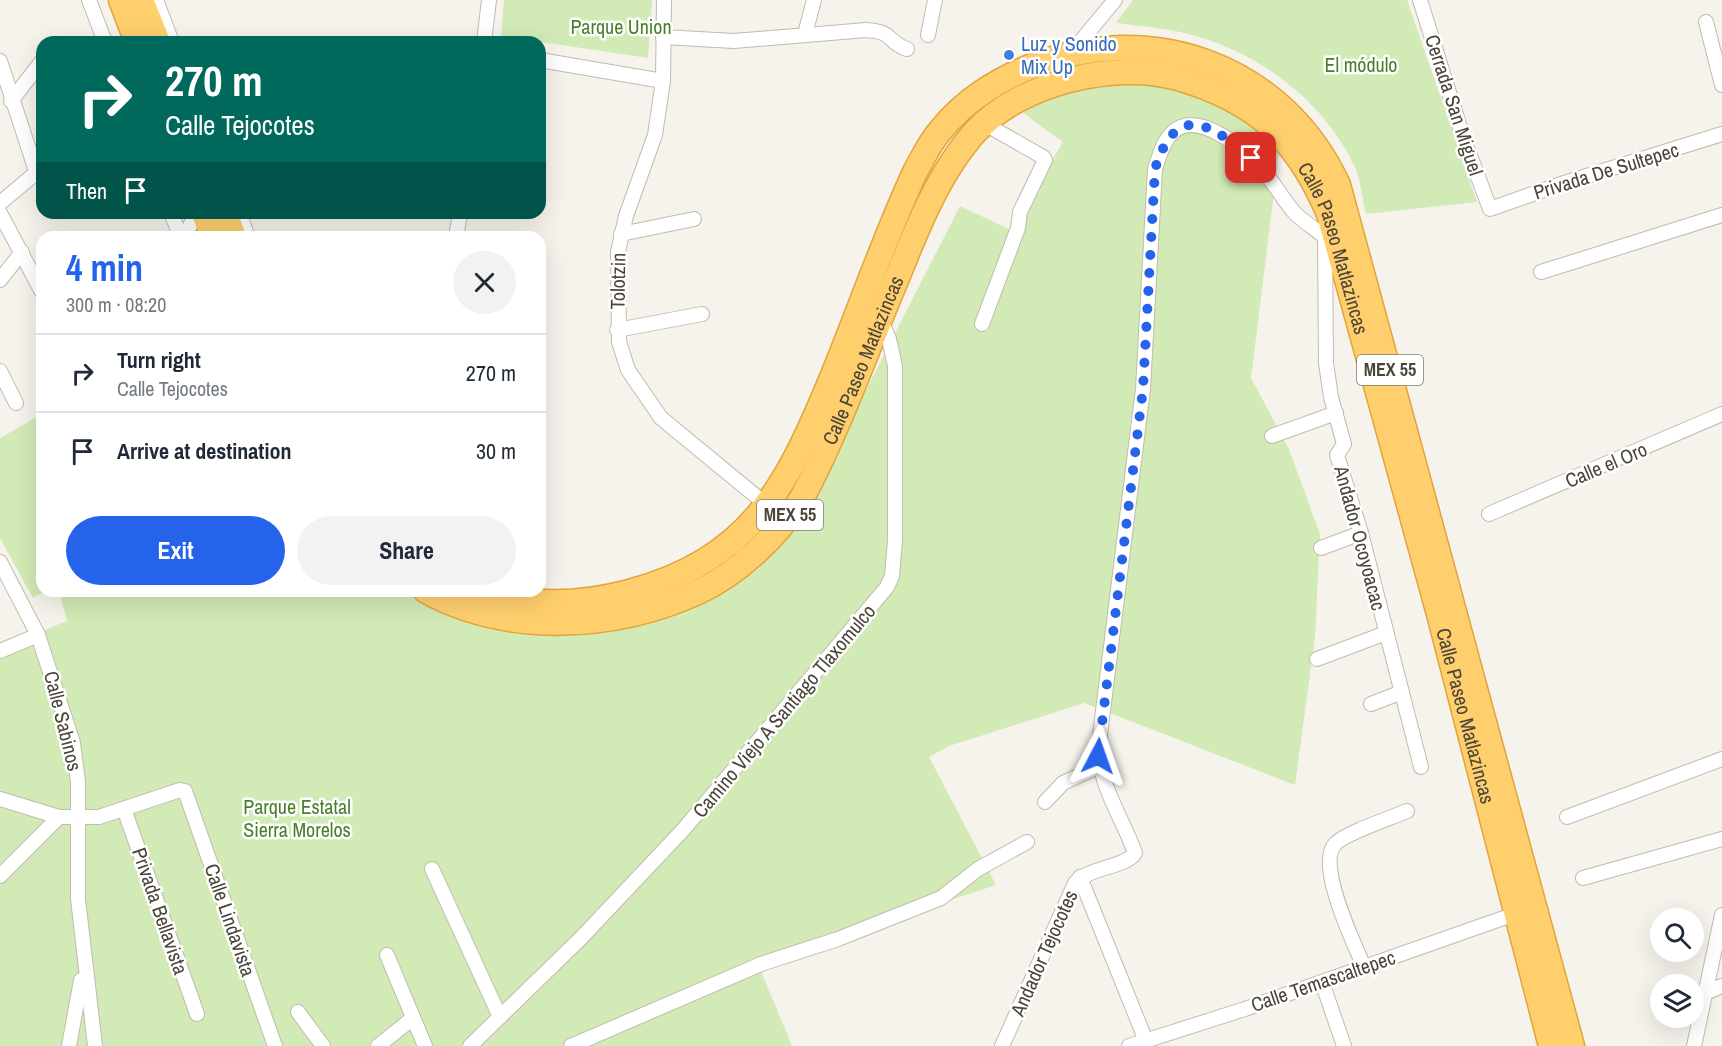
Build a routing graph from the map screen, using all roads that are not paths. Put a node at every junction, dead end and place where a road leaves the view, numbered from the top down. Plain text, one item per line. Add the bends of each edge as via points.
1 (89, 0) edge
2 (121, 0) edge
3 (141, 0) edge
4 (156, 0) edge
5 (489, 0) edge
6 (664, 0) edge
7 (814, 0) edge
8 (935, 0) edge
9 (1115, 0) edge
10 (1420, 0) edge
11 (1706, 22) dead end
12 (806, 34) junction
13 (928, 35) dead end
14 (103, 36) edge
15 (135, 36) edge
16 (156, 36) edge
17 (170, 36) edge
18 (485, 36) edge
19 (663, 37) junction
20 (907, 49) dead end
21 (1071, 53) junction
22 (0, 61) edge
23 (546, 61) edge
24 (36, 69) edge
25 (663, 81) junction
26 (1722, 85) edge
27 (11, 101) junction
28 (985, 124) junction
29 (1722, 134) edge
30 (36, 163) edge
31 (36, 173) edge
32 (0, 203) edge
33 (1490, 209) joint
34 (0, 213) edge
35 (1722, 215) edge
36 (694, 219) dead end
37 (621, 234) junction
38 (1330, 235) junction
39 (22, 252) junction
40 (1541, 272) dead end
41 (0, 280) edge
42 (36, 280) edge
43 (866, 297) junction
44 (702, 314) dead end
45 (880, 318) junction
46 (982, 324) dead end
47 (617, 330) junction
48 (0, 371) edge
49 (16, 403) dead end
50 (1336, 413) junction
51 (1722, 414) edge
52 (1272, 436) dead end
53 (768, 506) junction
54 (1489, 514) dead end
55 (1361, 533) junction
56 (1321, 548) dead end
57 (0, 562) edge
58 (438, 597) edge
59 (502, 597) edge
60 (1386, 633) junction
61 (38, 635) junction
62 (0, 651) edge
63 (1317, 659) dead end
64 (1402, 692) junction
65 (1371, 704) dead end
66 (1722, 759) edge
67 (1100, 766) junction
68 (1421, 767) dead end
69 (0, 799) edge
70 (1045, 802) dead end
71 (124, 808) junction
72 (1407, 811) dead end
73 (59, 817) junction
74 (1567, 817) dead end
75 (79, 818) junction
76 (1722, 839) edge
77 (1027, 842) dead end
78 (432, 869) dead end
79 (0, 876) edge
80 (1080, 877) junction
81 (1583, 878) dead end
82 (1515, 914) junction
83 (1722, 915) edge
84 (387, 955) dead end
85 (84, 963) junction
86 (1364, 967) junction
87 (1322, 982) junction
88 (1722, 986) edge
89 (1704, 993) joint
90 (298, 1012) dead end
91 (197, 1014) dead end
92 (500, 1017) junction
93 (413, 1018) junction
94 (1697, 1028) edge
95 (1146, 1041) junction
96 (69, 1046) edge
97 (94, 1046) edge
98 (275, 1046) edge
99 (323, 1046) edge
100 (378, 1046) edge
101 (425, 1046) edge
102 (470, 1046) edge
103 (571, 1046) edge
104 (1002, 1046) edge
105 (1129, 1046) edge
106 (1344, 1046) edge
107 (1551, 1046) edge
108 (1572, 1046) edge
109 (1694, 1046) edge

1 - 14 street
2 - 15 highway
3 - 16 highway
4 - 17 street
5 - 18 street
6 - 19 street, Tolotzin
7 - 12 street
8 - 13 street
9 - 21 street
10 - 33 street, Cerrada San Miguel
11 - 26 street
12 - 19 street via 734,42
12 - 20 street via 883,32
19 - 25 street, Tolotzin
21 - 43 highway, Calle Paseo Matlazincas / MEX 55 via 1022,70 985,89 939,132 906,192
21 - 108 highway, Calle Paseo Matlazincas / MEX 55 via 1106,48 1155,49 1221,66 1278,103 1303,129 1332,171 1351,226
22 - 27 street
23 - 25 street
24 - 27 street
25 - 37 street, Tolotzin via 655,135
27 - 30 street
28 - 38 highway, Calle Paseo Matlazincas / MEX 55 via 1027,97 1100,74 1148,73 1195,83 1254,112 1292,146 1311,174
28 - 45 highway, Calle Paseo Matlazincas / MEX 55 via 961,150 943,179
28 - 46 street via 1045,160 1020,212 1018,228
29 - 33 street, Privada De Sultepec
31 - 32 street
34 - 39 street
35 - 40 street
36 - 37 street
37 - 47 street, Tolotzin
38 - 50 street, Andador Ocoyoacac via 1325,340 1328,381
38 - 67 street via 1291,209 1251,158 1221,136 1187,124 1167,139 1155,177 1143,389 1101,720
38 - 82 highway, Calle Paseo Matlazincas / MEX 55 via 1438,614
39 - 41 street
39 - 42 street
43 - 45 street, Camino Viejo A Santiago Tlaxomulco
43 - 53 highway, Calle Paseo Matlazincas / MEX 55 via 805,443
44 - 47 street
45 - 58 highway, Calle Paseo Matlazincas / MEX 55 via 802,498 782,525 716,582 634,614 550,622 510,620
45 - 92 street, Camino Viejo A Santiago Tlaxomulco via 895,366 895,540 892,576 887,587 684,830
47 - 53 street, Tolotzin via 628,370 661,418
48 - 49 street
50 - 52 street
50 - 55 street, Andador Ocoyoacac via 1344,444 1337,455
51 - 54 street, Calle el Oro
53 - 59 highway, Calle Paseo Matlazincas / MEX 55 via 722,549 651,586 598,599 551,603
55 - 56 street
55 - 60 street, Andador Ocoyoacac
57 - 61 street, Calle Sabinos
60 - 63 street
60 - 64 street, Andador Ocoyoacac
61 - 62 street
61 - 75 street, Calle Sabinos via 73,743
64 - 65 street
64 - 68 street, Andador Ocoyoacac
66 - 74 street
67 - 70 street via 1063,783
67 - 80 street, Andador Tejocotes via 1135,856
69 - 73 street
71 - 75 street via 99,817
71 - 91 street, Privada Bellavista
71 - 98 street, Calle Lindavista via 180,790 187,794
72 - 86 street via 1342,839 1332,849 1329,864 1333,882
73 - 75 street
73 - 79 street
75 - 85 street, Calle Sabinos via 77,871
76 - 81 street
77 - 103 street via 978,869 940,898 838,939 761,964
78 - 92 street
80 - 95 street
80 - 104 street, Andador Tejocotes via 1071,889
82 - 86 street, Calle Temascaltepec
82 - 107 highway, Calle Paseo Matlazincas / MEX 55
83 - 89 street
84 - 93 street
85 - 96 street
85 - 97 street
86 - 87 street, Calle Temascaltepec
87 - 95 street, Calle Temascaltepec
87 - 106 street
88 - 89 street
90 - 99 street
92 - 102 street, Camino Viejo A Santiago Tlaxomulco
93 - 100 street
93 - 101 street
94 - 109 street
95 - 105 street, Calle Temascaltepec

